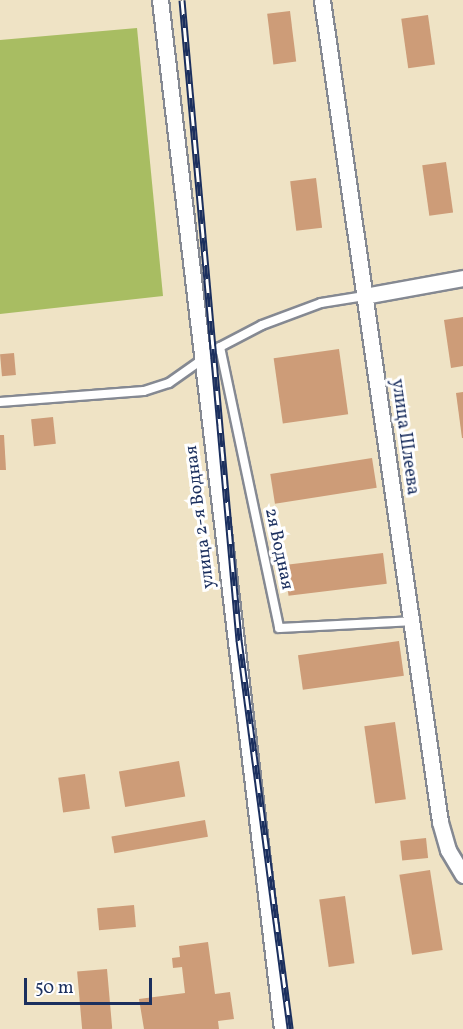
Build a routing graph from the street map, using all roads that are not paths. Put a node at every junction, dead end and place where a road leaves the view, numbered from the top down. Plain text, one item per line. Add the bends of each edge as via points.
1 (160, 0) edge
2 (322, 0) edge
3 (463, 279) edge
4 (364, 296) junction
5 (220, 347) junction
6 (202, 360) junction
7 (0, 402) edge
8 (411, 621) junction
9 (463, 875) edge
10 (282, 1029) edge

1 - 6 street, улица 2-я Водная
2 - 4 street, улица Шлеева
3 - 4 street
4 - 5 lane via 321,303 262,325
4 - 8 street, улица Шлеева
5 - 6 lane
5 - 8 lane, 2я Водная via 279,628
6 - 7 lane via 169,383 144,391
6 - 10 street, улица 2-я Водная
8 - 9 street, улица Шлеева via 440,822 448,850

